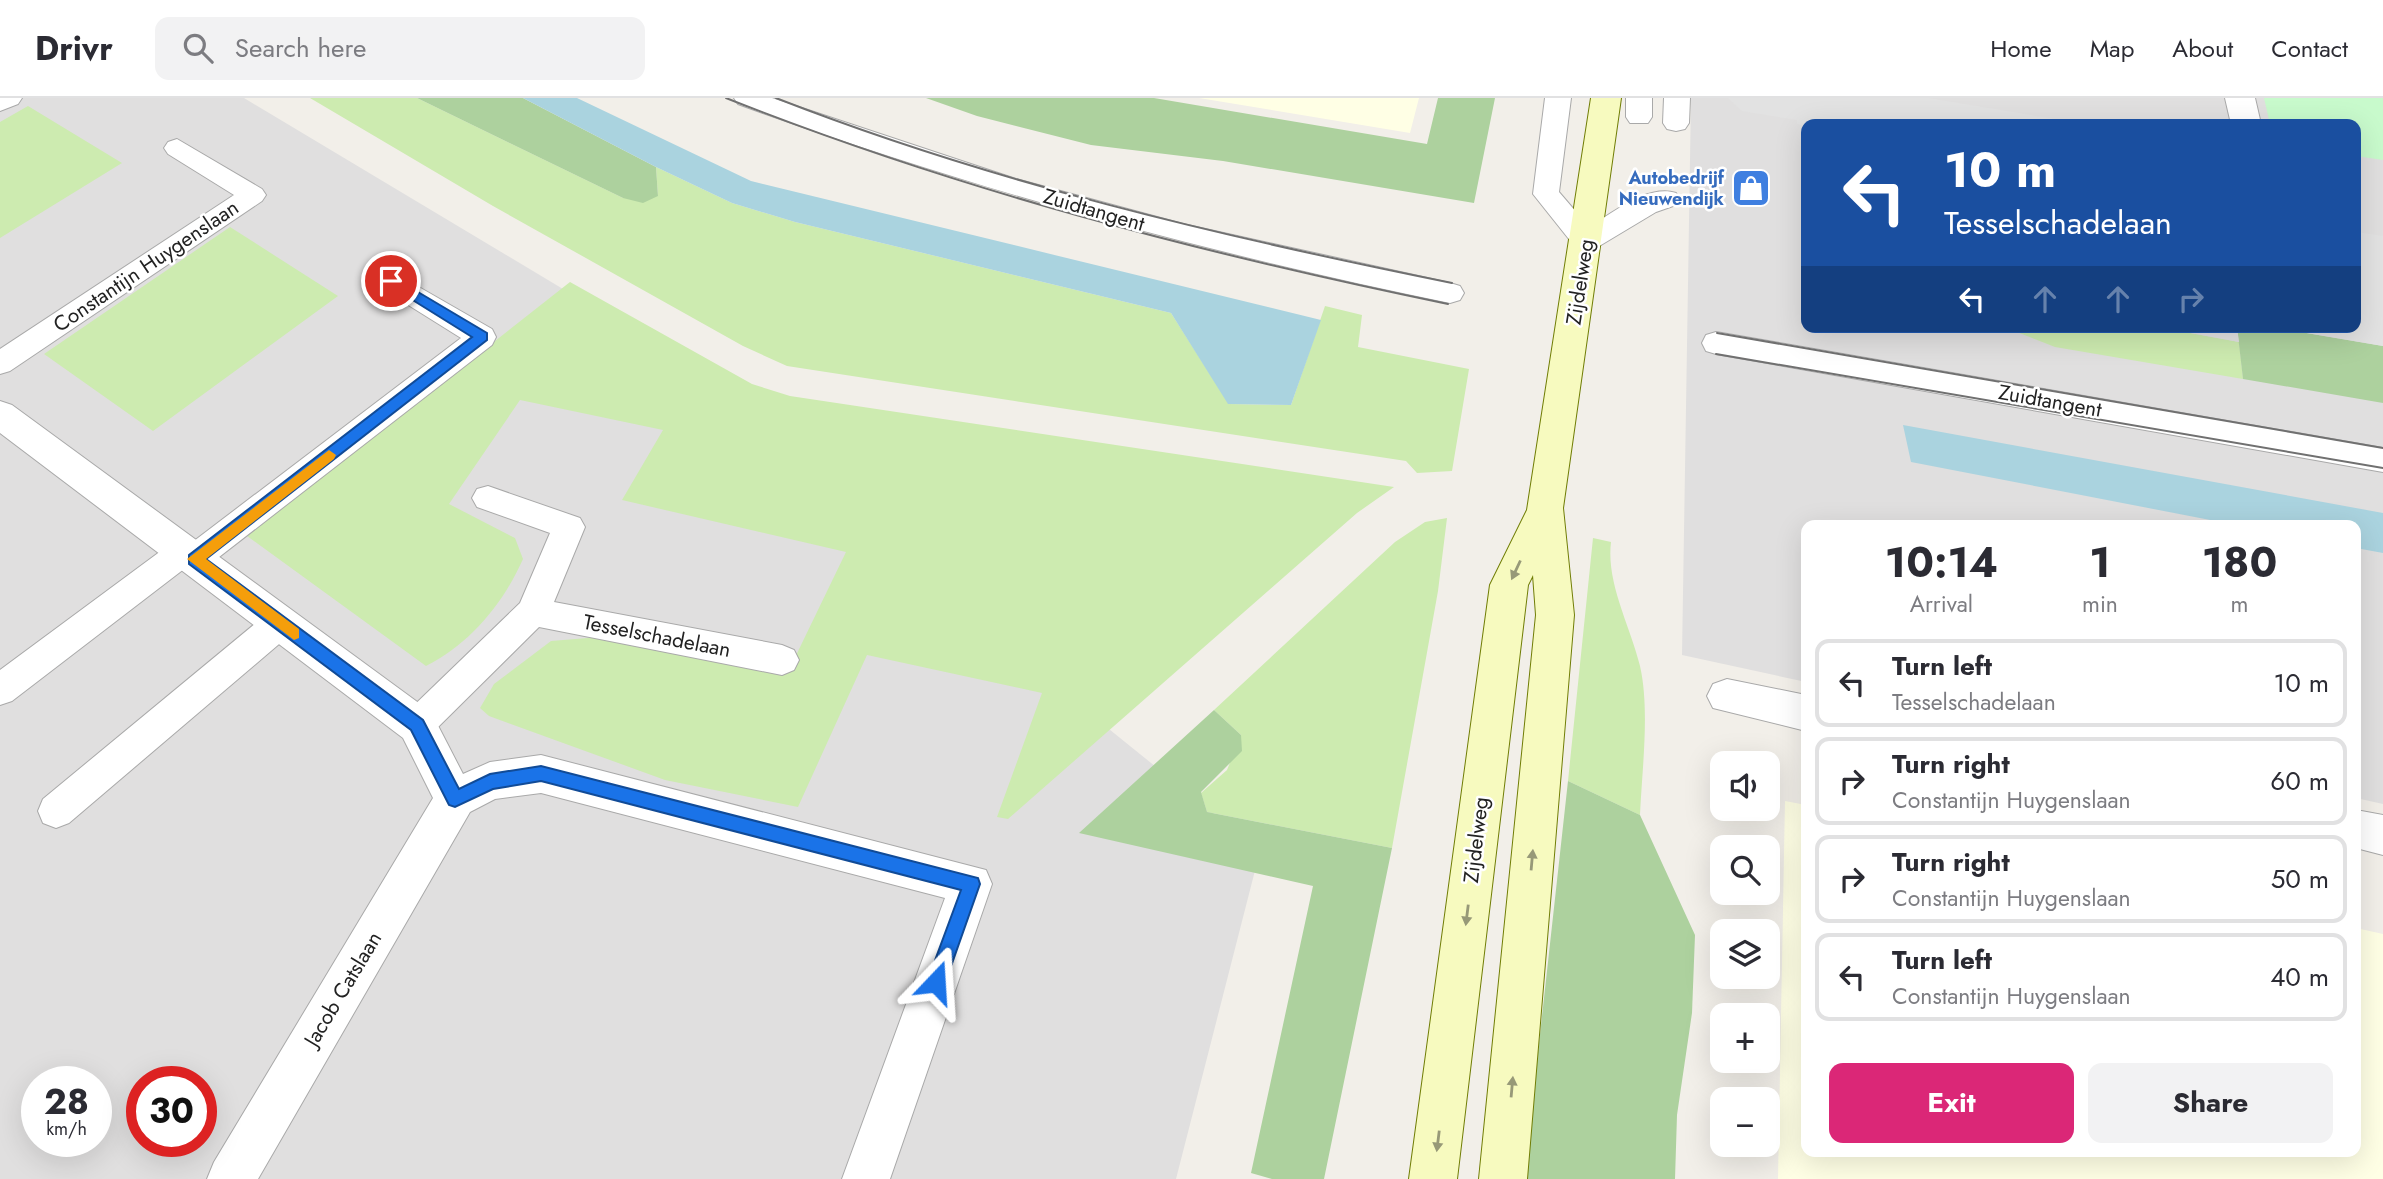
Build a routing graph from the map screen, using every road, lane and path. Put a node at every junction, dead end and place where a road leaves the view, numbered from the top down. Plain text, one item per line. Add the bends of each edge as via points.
1 (9, 98) edge
2 (747, 98) edge
3 (1558, 98) edge
4 (1606, 98) edge
5 (2240, 98) edge
6 (0, 103) edge
7 (2245, 119) edge
8 (177, 148) dead end
9 (1648, 199) dead end
10 (1586, 241) junction
11 (391, 281) dead end
12 (1450, 293) dead end
13 (1716, 343) dead end
14 (0, 363) edge
15 (0, 414) edge
16 (2383, 460) edge
17 (488, 498) dead end
18 (1545, 508) junction
19 (189, 555) junction
20 (533, 612) junction
21 (280, 623) junction
22 (782, 660) dead end
23 (0, 690) edge
24 (1727, 696) dead end
25 (1801, 712) edge
26 (417, 725) junction
27 (455, 799) junction
28 (55, 811) dead end
29 (2361, 830) edge
30 (2383, 835) edge
31 (231, 1179) edge
32 (866, 1179) edge
33 (1433, 1179) edge
34 (1503, 1179) edge

1 - 6 lane
2 - 12 lane, Zuidtangent via 1065,202 1312,265
3 - 10 lane via 1546,194
4 - 10 main road, Zijdelweg
5 - 7 street
8 - 14 lane, Constantijn Huygenslaan via 253,195
9 - 10 lane
10 - 18 main road, Zijdelweg
11 - 19 lane via 482,337
13 - 16 lane, Zuidtangent
15 - 19 street
17 - 20 lane via 569,527
18 -> 33 main road, Zijdelweg via 1509,585
34 -> 18 main road, Zijdelweg via 1555,615
19 - 21 street
19 - 23 lane
20 - 22 lane, Tesselschadelaan
20 - 26 lane
21 - 26 street
21 - 28 lane
24 - 25 street
26 - 27 street
27 - 31 street, Jacob Catslaan
27 - 32 street via 490,781 541,774 971,884
29 - 30 street

